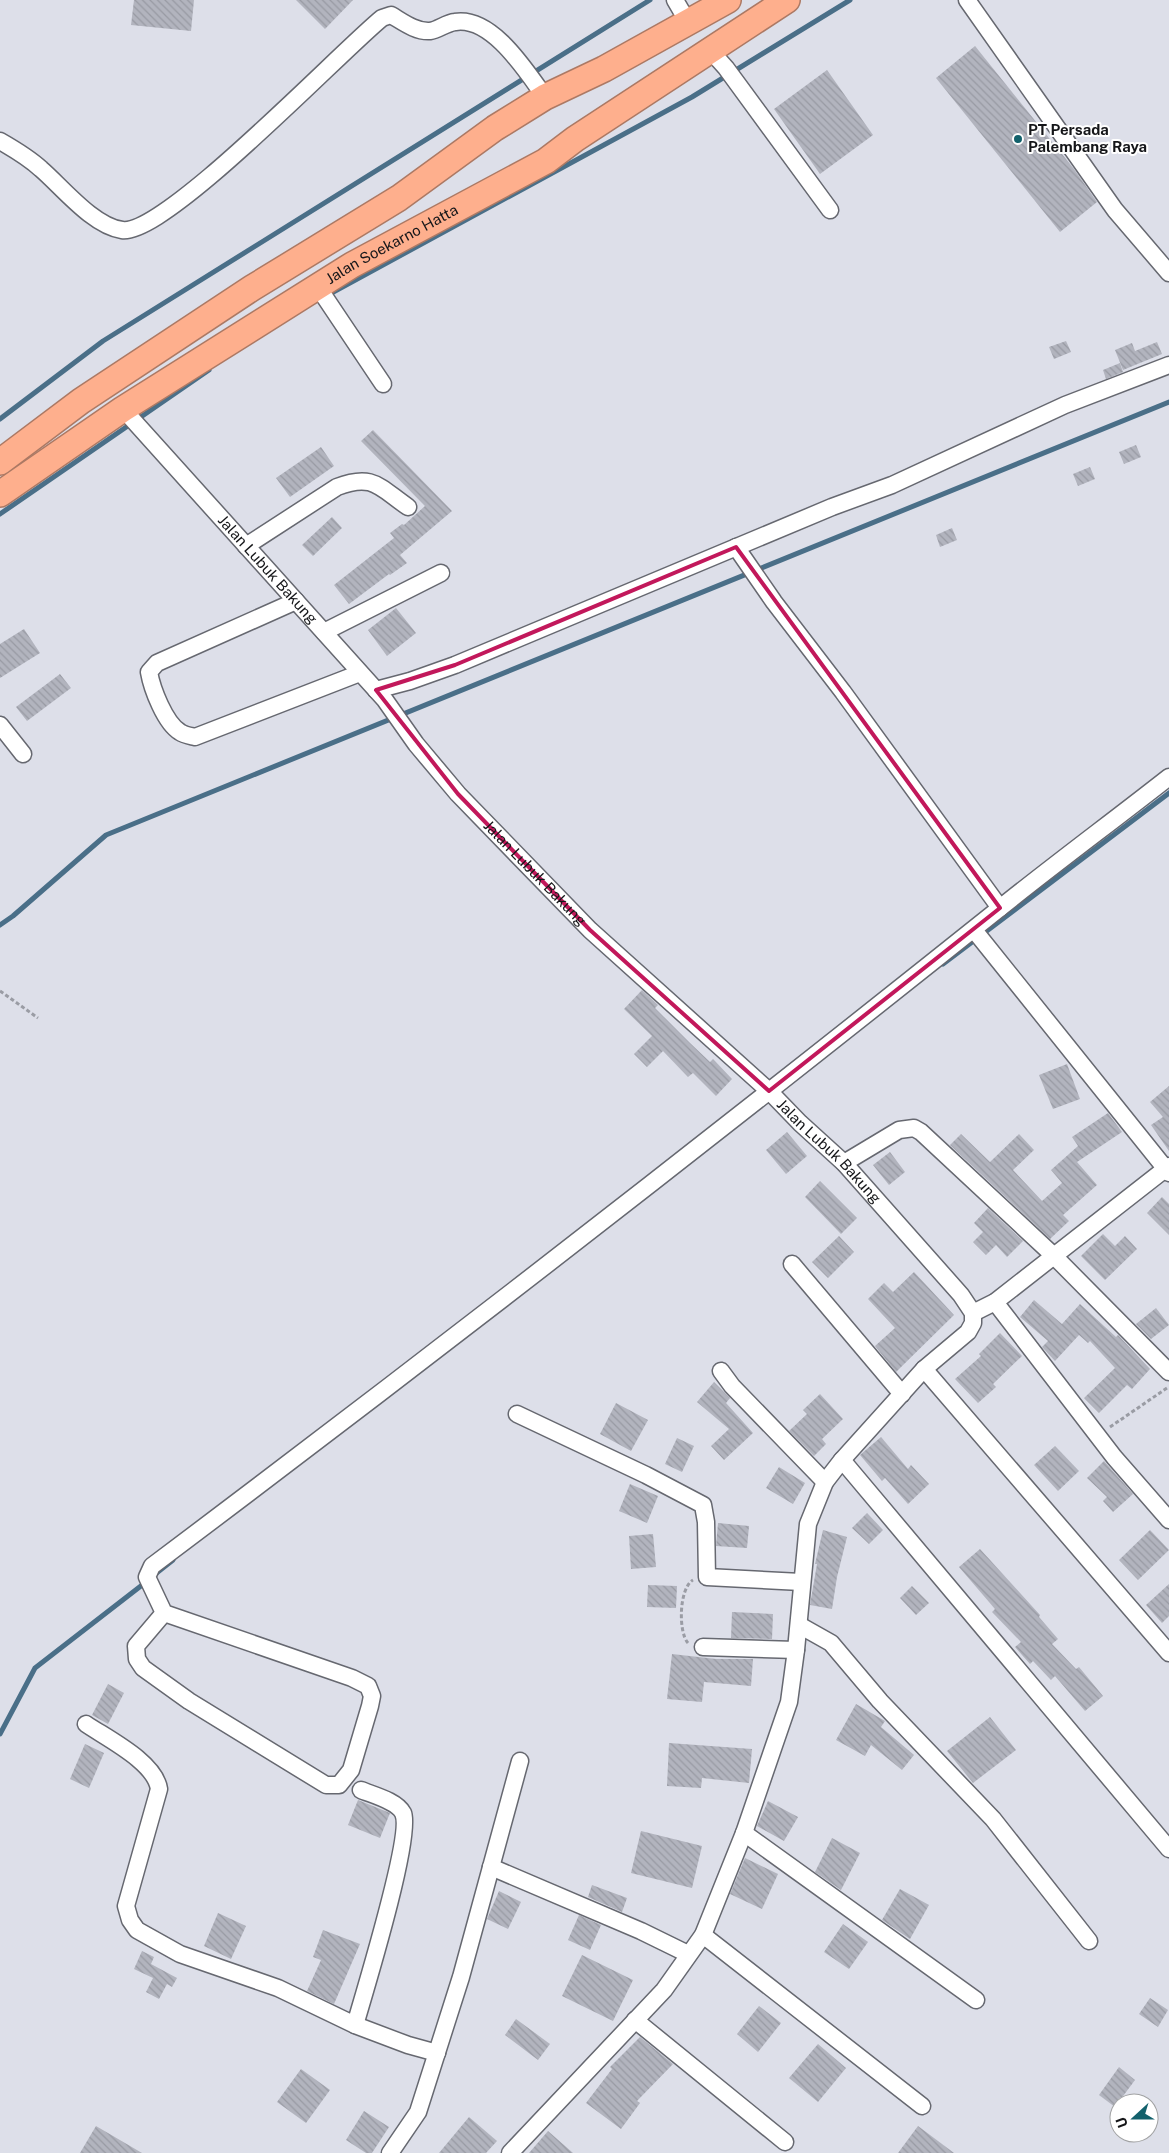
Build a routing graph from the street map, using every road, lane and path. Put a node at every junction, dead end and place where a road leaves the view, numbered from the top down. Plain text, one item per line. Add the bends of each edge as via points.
1 (728, 0) edge
2 (787, 0) edge
3 (967, 0) edge
4 (681, 9) edge
5 (709, 50) junction
6 (539, 89) junction
7 (0, 140) edge
8 (830, 210) dead end
9 (1169, 273) edge
10 (318, 288) junction
11 (1169, 365) edge
12 (383, 384) dead end
13 (125, 412) junction
14 (0, 462) edge
15 (0, 494) edge
16 (408, 507) dead end
17 (246, 546) junction
18 (740, 551) junction
19 (441, 573) dead end
20 (296, 601) junction
21 (324, 632) junction
22 (360, 673) junction
23 (380, 695) junction
24 (0, 725) edge
25 (23, 754) dead end
26 (1169, 777) edge
27 (1000, 908) junction
28 (976, 932) junction
29 (0, 991) edge
30 (38, 1018) dead end
31 (770, 1092) junction
32 (844, 1163) junction
33 (1168, 1169) edge
34 (1053, 1255) junction
35 (792, 1264) dead end
36 (995, 1302) junction
37 (973, 1313) junction
38 (924, 1369) junction
39 (721, 1371) dead end
40 (1169, 1372) edge
41 (1169, 1387) edge
42 (902, 1394) junction
43 (517, 1414) dead end
44 (1097, 1436) junction
45 (842, 1460) junction
46 (825, 1482) junction
47 (1169, 1520) edge
48 (707, 1577) junction
49 (801, 1582) junction
50 (163, 1609) junction
51 (799, 1625) junction
52 (703, 1647) joint
53 (796, 1650) junction
54 (1169, 1653) edge
55 (86, 1724) dead end
56 (520, 1761) dead end
57 (361, 1790) dead end
58 (744, 1833) junction
59 (1169, 1849) edge
60 (491, 1868) junction
61 (702, 1935) junction
62 (1089, 1941) dead end
63 (688, 1954) junction
64 (976, 2000) dead end
65 (635, 2020) junction
66 (355, 2025) junction
67 (437, 2053) junction
68 (922, 2106) dead end
69 (785, 2142) dead end
70 (514, 2152) edge
71 (390, 2153) edge

1 - 4 highway
2 - 5 highway, Jalan Soekarno Hatta
3 - 9 street via 1115,210
4 - 6 highway via 604,69
5 - 8 street via 726,68
5 - 10 highway, Jalan Soekarno Hatta via 546,161 352,265
6 - 7 street via 512,53 478,24 456,22 430,31 414,28 391,15 382,18 238,151 177,203 135,229 122,230 101,221 74,201 40,168
6 - 14 highway via 495,128 399,198 252,288 81,401
10 - 12 street
10 - 13 highway, Jalan Soekarno Hatta
11 - 18 street via 1065,405
13 - 15 highway, Jalan Soekarno Hatta
13 - 17 street, Jalan Lubuk Bakung
16 - 17 street via 371,481 350,482 337,487
17 - 20 street, Jalan Lubuk Bakung
18 - 23 street
18 - 27 street
19 - 21 street
20 - 21 street, Jalan Lubuk Bakung
20 - 22 street via 157,663 149,672 152,688 162,710 179,732 195,738
21 - 22 street, Jalan Lubuk Bakung
22 - 23 street, Jalan Lubuk Bakung
23 - 31 street, Jalan Lubuk Bakung via 458,794 590,930
24 - 25 street
26 - 27 street
27 - 28 street
28 - 31 street
28 - 33 street
29 - 30 path
31 - 32 street, Jalan Lubuk Bakung
31 - 50 street via 389,1388 152,1566 148,1582
32 - 34 street via 899,1130 914,1128
32 - 37 street, Jalan Lubuk Bakung via 961,1295
33 - 34 street
34 - 36 street
34 - 40 street
35 - 42 street
36 - 37 street
36 - 44 street
37 - 38 street via 973,1323 968,1332
38 - 42 street
38 - 54 street
39 - 46 street
41 - 44 path
42 - 45 street
43 - 48 street via 703,1505
44 - 47 street
45 - 46 street
45 - 59 street
46 - 49 street via 808,1524
48 - 49 street
48 - 52 path via 690,1582 684,1594 682,1612 685,1639 690,1645
49 - 51 street
50 - 50 street via 136,1646 137,1659 143,1668 188,1701 326,1785 339,1785 351,1770 367,1716 372,1696 368,1686
51 - 53 street
51 - 62 street via 831,1643 880,1701 993,1819
52 - 53 street
53 - 58 street via 789,1702
55 - 66 street via 127,1751 154,1773 157,1781 158,1789 126,1906 137,1930 180,1954 278,1988
56 - 60 street
57 - 66 street via 399,1807 406,1822 373,1964
58 - 61 street
58 - 64 street
60 - 63 street
60 - 67 street via 462,1977
61 - 63 street
61 - 68 street
63 - 65 street via 664,1990
65 - 69 street
65 - 70 street
66 - 67 street
67 - 71 street via 418,2112

